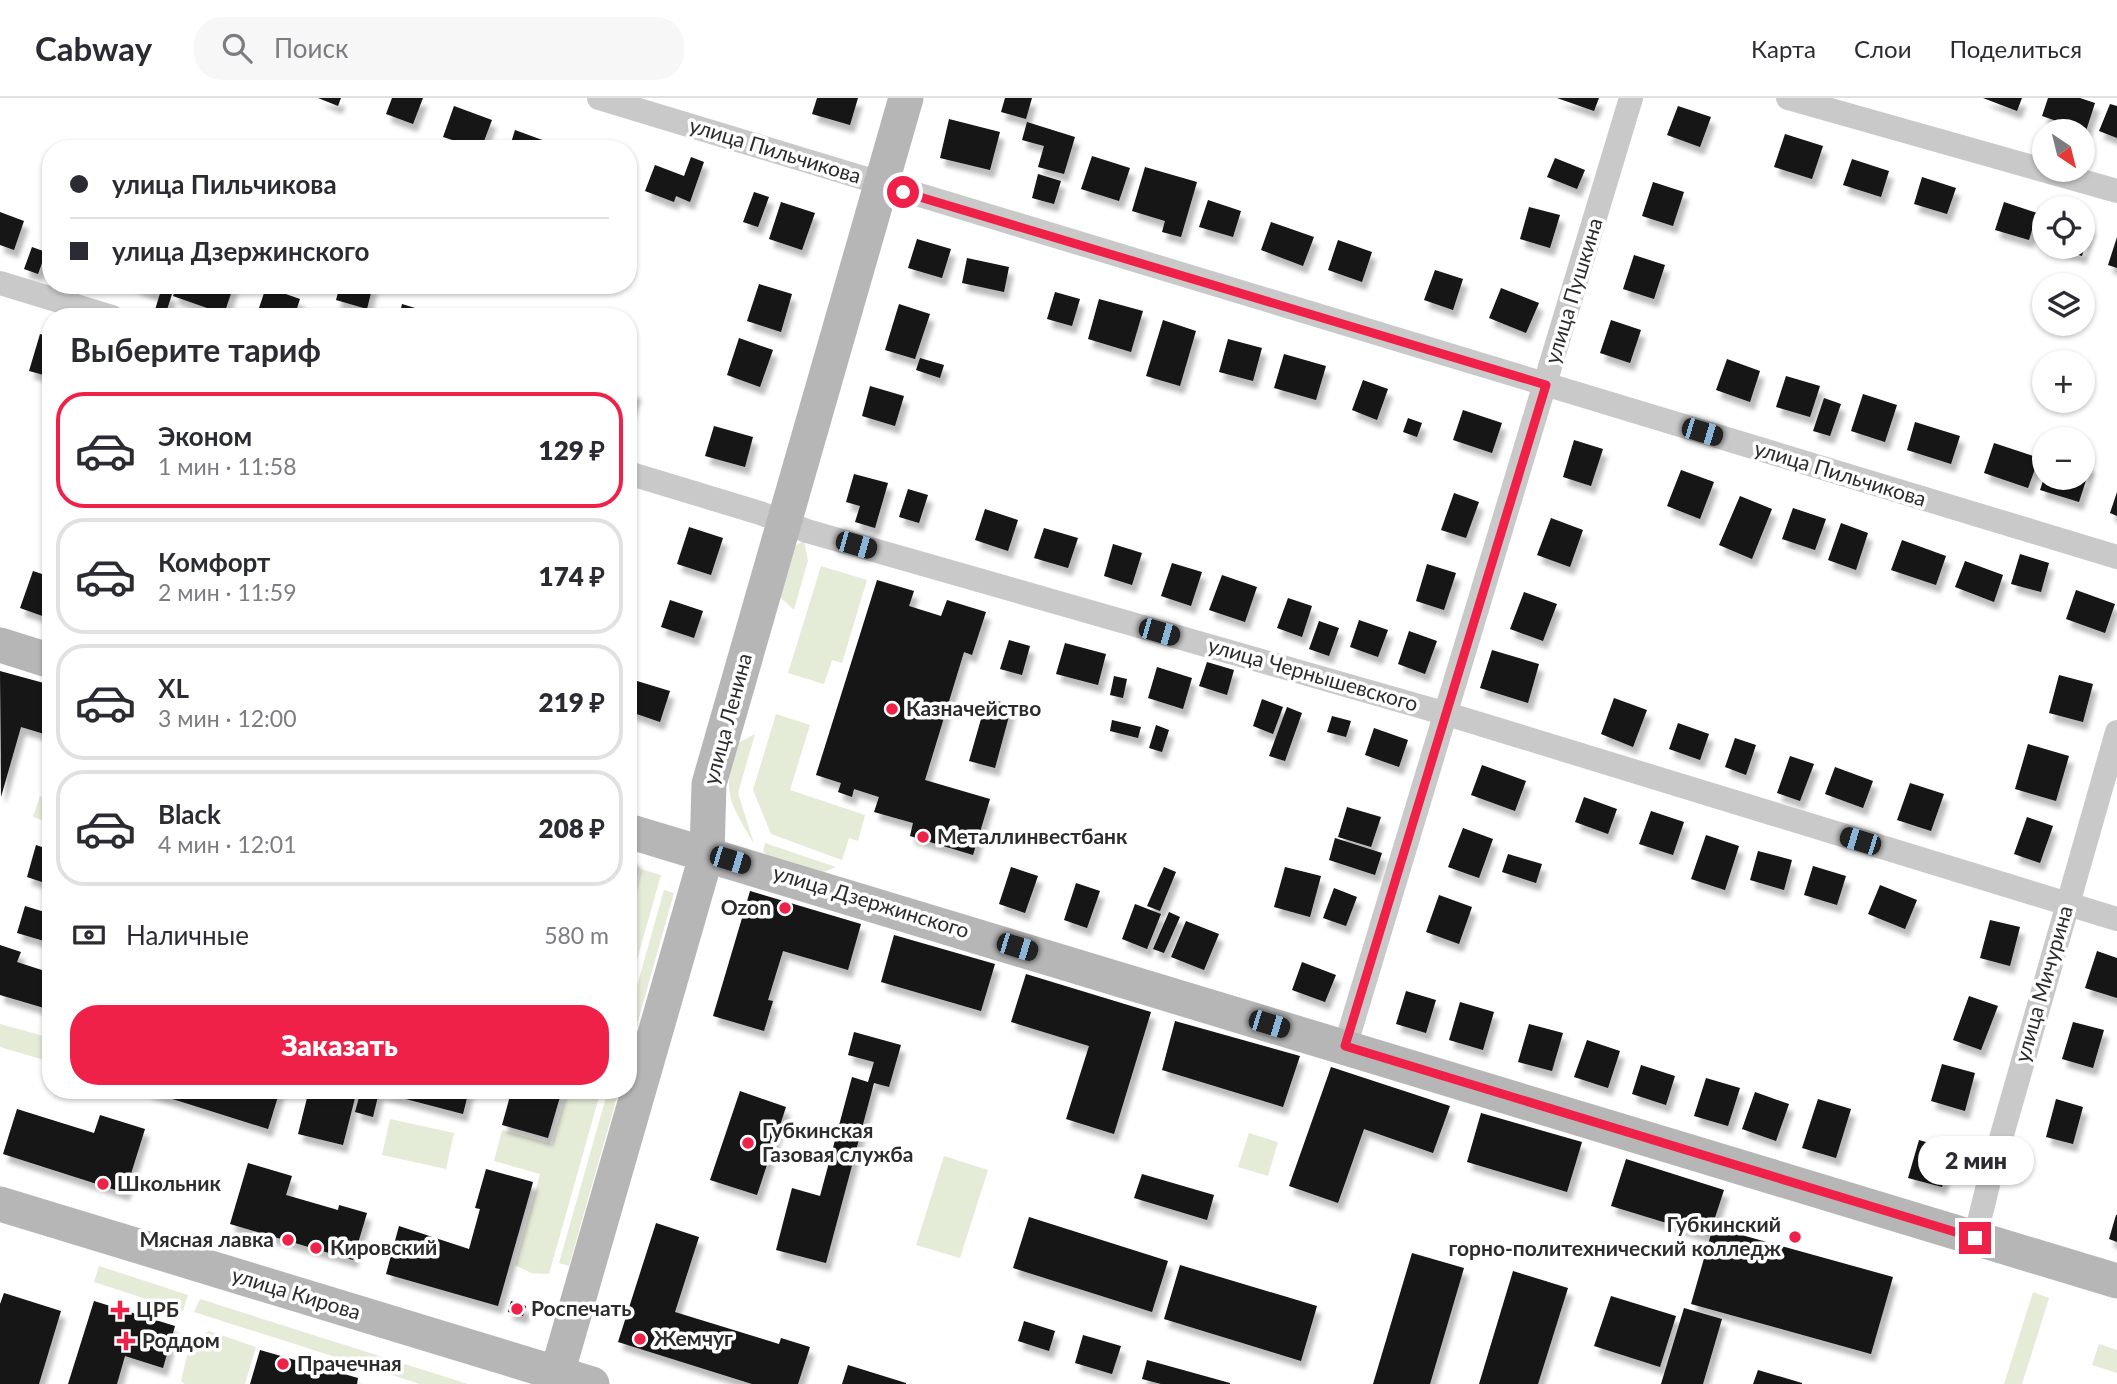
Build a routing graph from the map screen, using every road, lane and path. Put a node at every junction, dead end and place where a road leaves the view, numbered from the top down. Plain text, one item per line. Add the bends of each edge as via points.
1 (599, 98) edge
2 (906, 98) edge
3 (1631, 98) edge
4 (1788, 98) edge
5 (880, 183) junction
6 (2117, 191) edge
7 (0, 284) edge
8 (81, 308) edge
9 (1546, 385) junction
10 (637, 476) edge
11 (781, 523) junction
12 (2117, 557) edge
13 (0, 645) edge
14 (42, 658) edge
15 (1447, 713) junction
16 (2117, 732) edge
17 (637, 834) edge
18 (707, 853) junction
19 (2067, 905) junction
20 (2117, 919) edge
21 (1345, 1046) junction
22 (637, 1097) edge
23 (636, 1099) edge
24 (0, 1204) edge
25 (1975, 1238) junction
26 (2117, 1282) edge
27 (556, 1379) edge
28 (592, 1384) edge

1 - 5 street, улица Пильчикова
2 - 5 main road, улица Ленина
3 - 9 street, улица Пушкина
4 - 6 street
5 - 9 street, улица Пильчикова
5 - 11 main road, улица Ленина
7 - 8 street
9 - 12 street, улица Пильчикова
9 - 15 street, улица Пушкина
10 - 11 street, улица Чернышевского
11 - 15 street, улица Чернышевского
11 - 18 main road, улица Ленина via 709,784
13 - 14 main road
15 - 19 street, улица Чернышевского
15 - 21 street, улица Пушкина
16 - 19 street, улица Мичурина
17 - 18 main road, улица Дзержинского
18 - 21 main road, улица Дзержинского
18 - 22 main road, улица Ленина
19 - 20 street, улица Чернышевского
19 - 25 street, улица Мичурина
21 - 25 main road, улица Дзержинского
23 - 27 main road, улица Ленина
24 - 27 main road, улица Кирова
25 - 26 main road, улица Дзержинского
27 - 28 main road, улица Кирова

